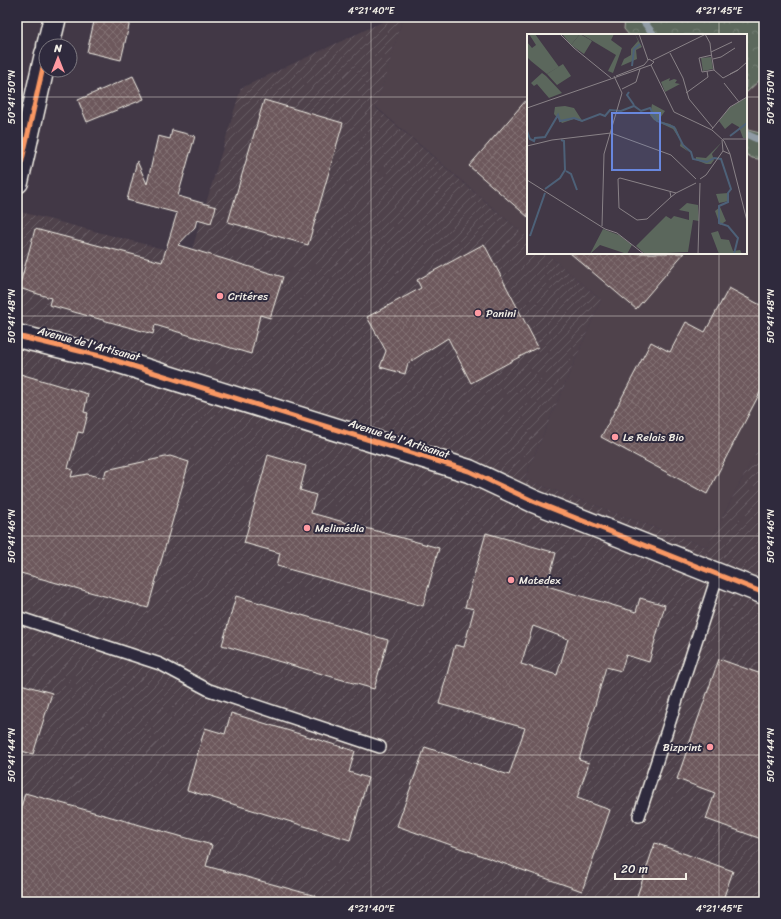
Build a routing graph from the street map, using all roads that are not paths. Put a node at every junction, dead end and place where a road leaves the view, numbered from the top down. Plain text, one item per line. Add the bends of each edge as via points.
1 (55, 17) edge
2 (50, 38) edge
3 (41, 78) edge
4 (17, 182) edge
5 (17, 336) edge
6 (718, 574) junction
7 (764, 593) edge
8 (17, 617) edge
9 (380, 747) dead end
10 (639, 816) dead end

1 - 2 street
3 - 4 street
5 - 6 street, Avenue de l'Artisanat via 111,359 469,472 534,501
6 - 7 street, Avenue de l'Artisanat
6 - 10 lane
8 - 9 lane via 160,664 209,690

